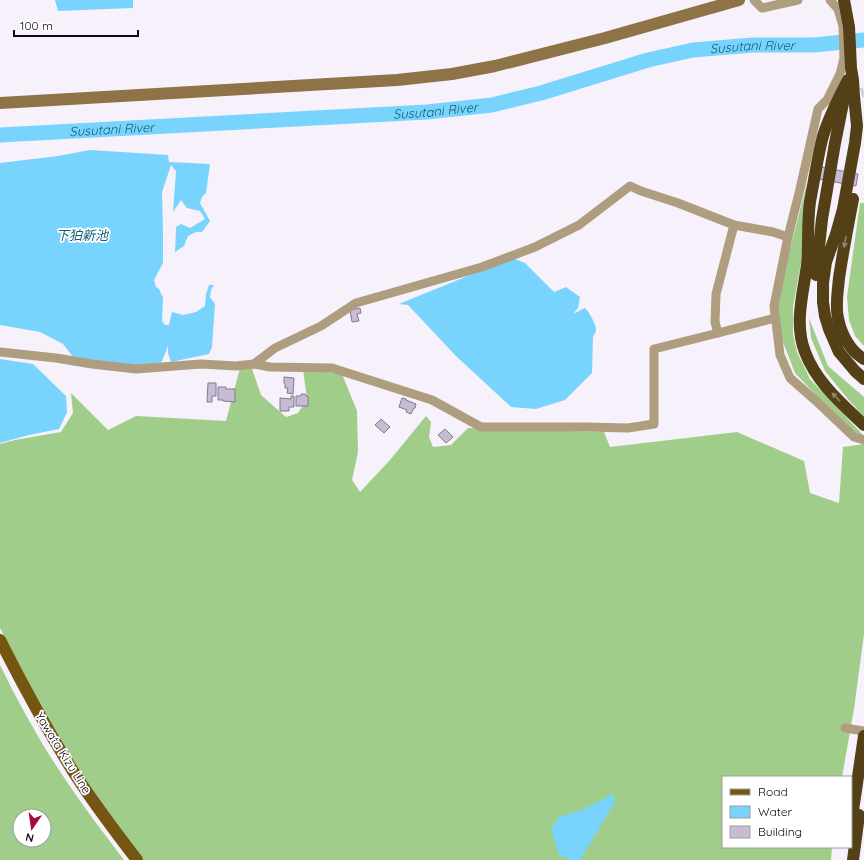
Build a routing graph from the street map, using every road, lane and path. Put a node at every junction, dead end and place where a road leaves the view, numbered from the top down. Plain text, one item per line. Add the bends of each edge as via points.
1 (739, 0) edge
2 (754, 0) edge
3 (798, 0) edge
4 (830, 0) edge
5 (844, 0) edge
6 (851, 76) junction
7 (833, 100) junction
8 (0, 103) edge
9 (734, 224) junction
10 (788, 237) junction
11 (817, 262) junction
12 (775, 318) junction
13 (718, 333) junction
14 (0, 352) edge
15 (864, 359) edge
16 (254, 364) junction
17 (864, 378) edge
18 (864, 388) edge
19 (864, 425) edge
20 (864, 440) edge
21 (0, 640) edge
22 (845, 728) dead end
23 (864, 731) edge
24 (864, 736) edge
25 (864, 786) edge
26 (852, 817) edge
27 (848, 848) edge
28 (137, 860) edge
29 (847, 860) edge
30 (853, 860) edge

1 - 8 street via 514,62 452,74 397,80
2 - 3 street via 762,8
4 - 7 street via 838,9 844,58
5 - 6 highway via 849,26
6 - 7 highway
6 - 11 highway via 835,143
6 - 11 highway via 857,126 843,209 836,234
6 -> 15 highway via 863,126 864,142 841,264 837,306 844,337 858,356
7 - 10 street via 818,109
7 - 11 highway via 832,112 820,145 810,202
9 - 10 street
9 - 13 street via 716,294 715,322
9 - 16 street via 630,186 578,225 535,247 482,267 356,303 321,326 275,348
10 - 12 street via 774,306
11 - 17 highway via 823,283 823,302 829,329 839,352
11 - 18 highway via 815,304 819,324 833,356
19 -> 11 highway via 820,380 805,352 799,324 800,310
12 - 13 street
12 - 20 street via 780,355 790,378 854,437
13 - 16 street via 654,349 654,424 628,428 481,427 432,400 332,368 270,367
14 - 16 street via 136,369 201,364
21 - 28 main road, Yawata Kizu Line via 24,689 68,763
22 - 23 street
24 - 26 highway
25 - 30 highway
27 - 29 highway

